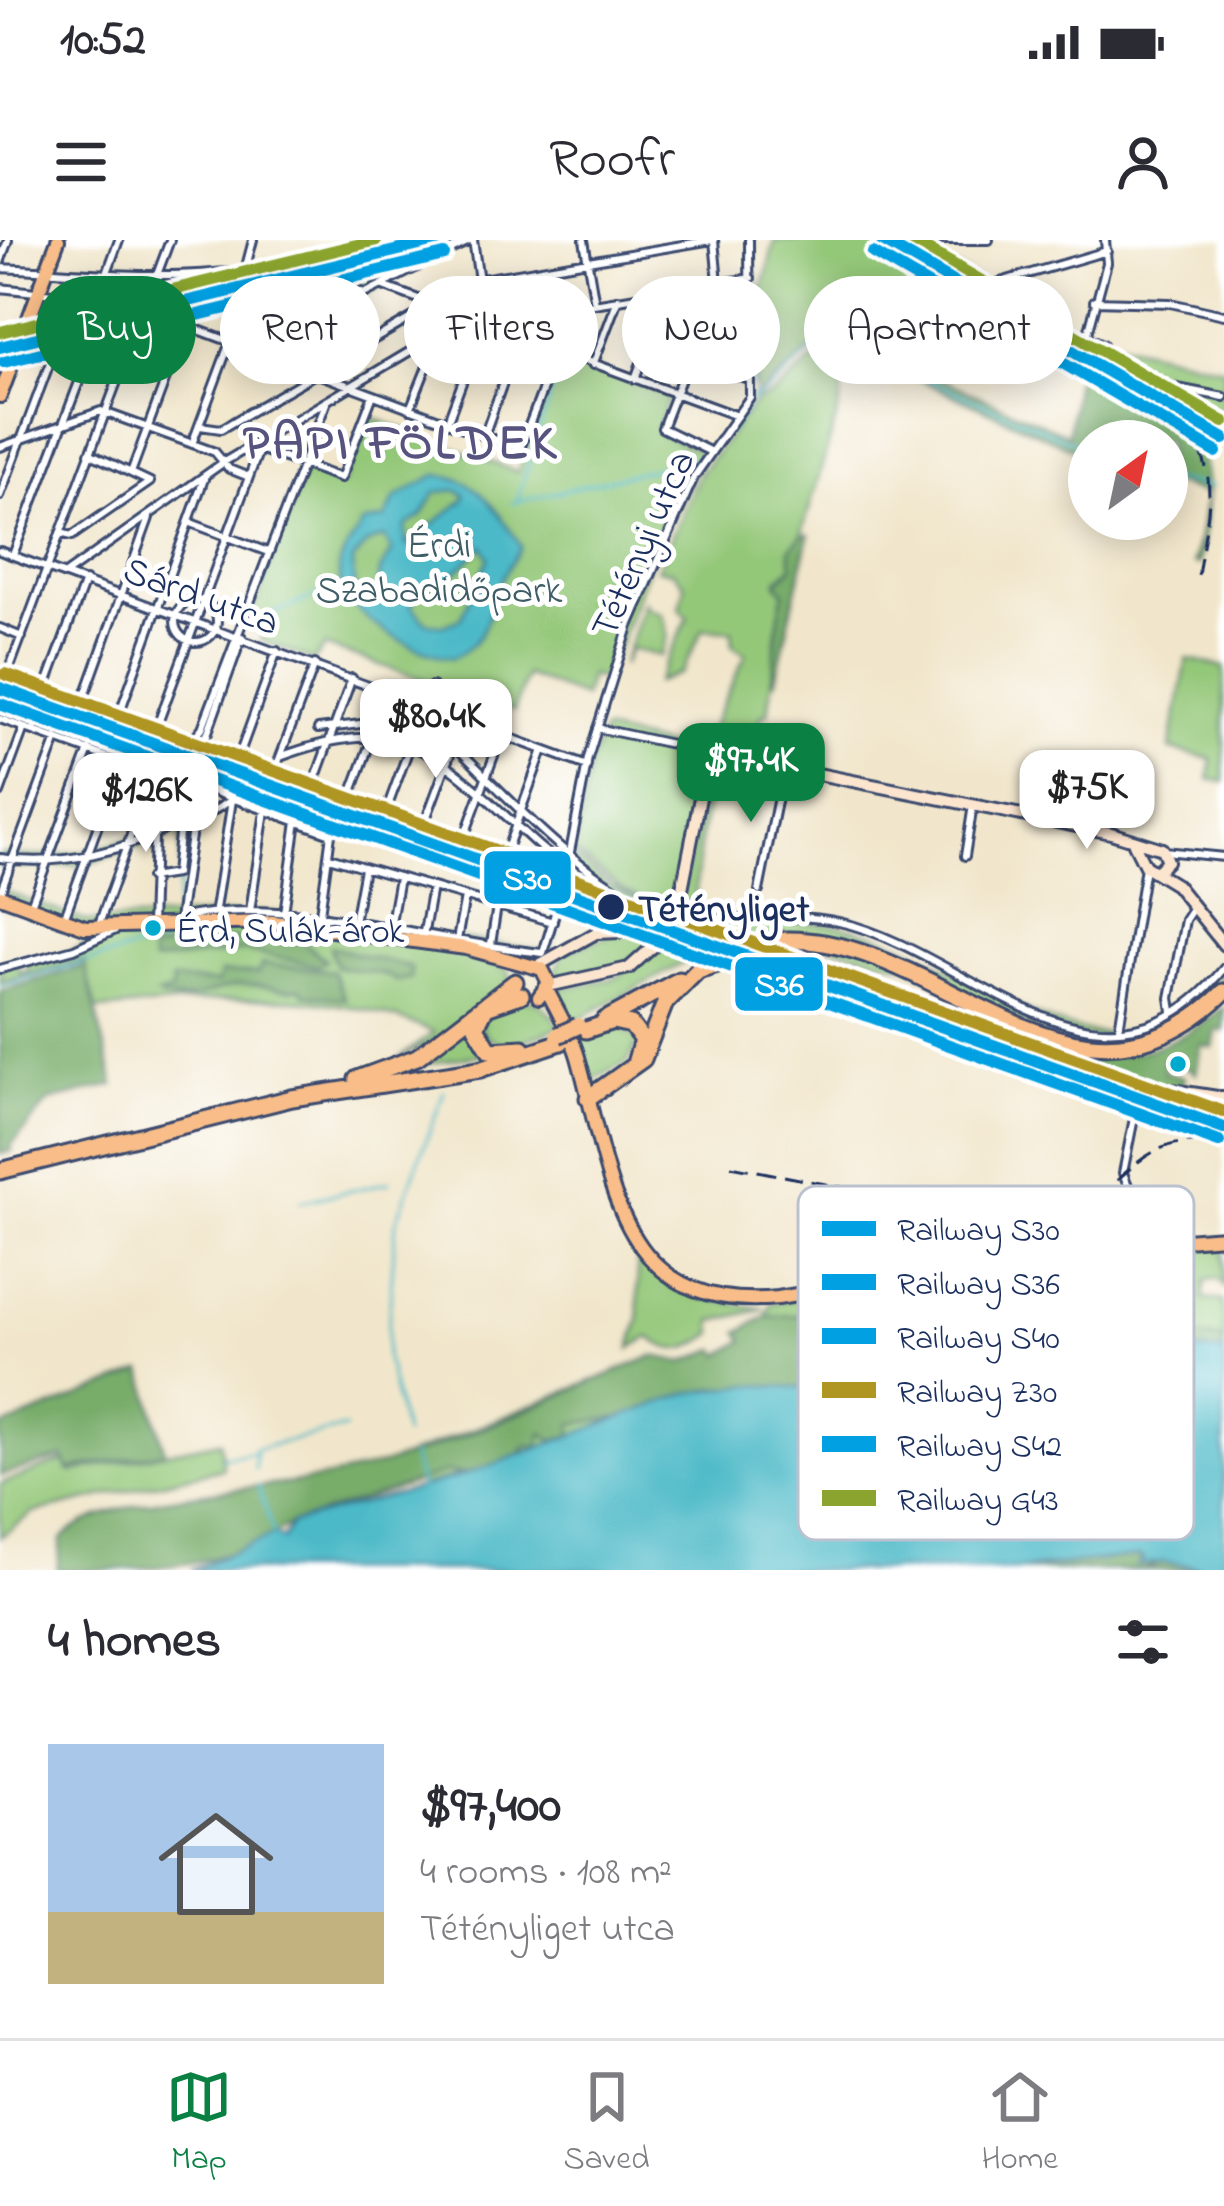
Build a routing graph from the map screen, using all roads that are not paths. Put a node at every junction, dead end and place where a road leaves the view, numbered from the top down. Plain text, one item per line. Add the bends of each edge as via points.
1 (8, 240) edge
2 (58, 240) edge
3 (119, 240) edge
4 (170, 240) edge
5 (253, 240) edge
6 (354, 240) edge
7 (472, 240) edge
8 (584, 240) edge
9 (713, 240) edge
10 (749, 240) edge
11 (989, 240) edge
12 (1105, 240) edge
13 (921, 241) edge
14 (1107, 250) junction
15 (588, 260) junction
16 (0, 266) edge
17 (47, 271) junction
18 (107, 272) junction
19 (157, 273) junction
20 (244, 274) junction
21 (45, 276) edge
22 (156, 276) edge
23 (479, 276) edge
24 (491, 276) edge
25 (591, 276) edge
26 (717, 276) edge
27 (751, 276) edge
28 (976, 276) edge
29 (1020, 276) edge
30 (382, 286) joint
31 (0, 288) edge
32 (36, 290) edge
33 (404, 295) edge
34 (36, 298) edge
35 (622, 298) edge
36 (618, 299) junction
37 (1094, 301) junction
38 (598, 303) edge
39 (1224, 314) edge
40 (25, 329) junction
41 (1073, 329) edge
42 (0, 333) edge
43 (1087, 337) junction
44 (598, 351) edge
45 (36, 353) edge
46 (28, 355) dead end
47 (404, 355) edge
48 (220, 370) edge
49 (42, 384) edge
50 (79, 384) edge
51 (116, 384) edge
52 (164, 384) edge
53 (294, 384) edge
54 (346, 384) edge
55 (420, 384) edge
56 (459, 384) edge
57 (503, 384) edge
58 (544, 384) edge
59 (647, 384) edge
60 (678, 384) edge
61 (750, 384) edge
62 (351, 386) junction
63 (674, 394) junction
64 (374, 395) junction
65 (0, 396) edge
66 (1224, 397) edge
67 (327, 401) junction
68 (410, 409) junction
69 (106, 412) junction
70 (737, 416) junction
71 (447, 423) junction
72 (64, 424) junction
73 (200, 426) junction
74 (148, 428) junction
75 (484, 436) junction
76 (21, 440) junction
77 (192, 444) junction
78 (259, 446) junction
79 (0, 447) edge
80 (89, 453) junction
81 (707, 454) junction
82 (224, 462) junction
83 (303, 465) junction
84 (132, 470) junction
85 (250, 477) junction
86 (204, 479) junction
87 (0, 496) edge
88 (149, 518) junction
89 (191, 523) junction
90 (60, 533) junction
91 (228, 537) junction
92 (0, 551) edge
93 (268, 552) junction
94 (14, 555) junction
95 (47, 566) junction
96 (67, 573) junction
97 (86, 579) junction
98 (122, 593) junction
99 (204, 601) junction
100 (159, 607) junction
101 (177, 613) junction
102 (196, 620) junction
103 (0, 628) edge
104 (215, 628) junction
105 (239, 636) junction
106 (22, 637) junction
107 (189, 641) junction
108 (278, 651) junction
109 (315, 664) junction
110 (352, 678) junction
111 (46, 684) dead end
112 (432, 686) dead end
113 (389, 692) junction
114 (0, 694) edge
115 (84, 698) dead end
116 (426, 706) junction
117 (120, 712) dead end
118 (0, 719) edge
119 (463, 720) junction
120 (379, 722) junction
121 (335, 724) junction
122 (403, 725) dead end
123 (157, 726) dead end
124 (418, 726) junction
125 (24, 728) junction
126 (318, 728) dead end
127 (597, 728) junction
128 (502, 734) junction
129 (374, 735) junction
130 (57, 739) junction
131 (329, 740) junction
132 (190, 742) dead end
133 (412, 744) junction
134 (454, 745) junction
135 (543, 749) junction
136 (89, 750) junction
137 (709, 752) junction
138 (280, 757) junction
139 (237, 760) junction
140 (121, 762) junction
141 (448, 763) junction
142 (587, 766) junction
143 (784, 767) junction
144 (153, 773) junction
145 (274, 773) junction
146 (487, 777) junction
147 (196, 785) dead end
148 (312, 788) junction
149 (481, 792) junction
150 (0, 793) edge
151 (232, 800) junction
152 (349, 800) junction
153 (974, 805) junction
154 (521, 809) junction
155 (265, 810) junction
156 (385, 814) junction
157 (186, 820) junction
158 (298, 821) junction
159 (515, 824) junction
160 (422, 830) junction
161 (146, 842) junction
162 (128, 844) junction
163 (462, 844) junction
164 (964, 856) dead end
165 (1224, 856) edge
166 (86, 857) junction
167 (329, 857) junction
168 (48, 860) junction
169 (503, 860) junction
170 (1156, 861) junction
171 (5, 862) edge
172 (568, 862) junction
173 (364, 868) junction
174 (150, 878) junction
175 (399, 878) junction
176 (431, 887) junction
177 (0, 891) edge
178 (759, 891) dead end
179 (465, 897) junction
180 (559, 900) dead end
181 (31, 905) junction
182 (497, 906) junction
183 (1193, 908) junction
184 (215, 916) junction
185 (250, 916) junction
186 (64, 918) junction
187 (284, 918) junction
188 (179, 921) junction
189 (151, 922) junction
190 (319, 922) junction
191 (353, 922) junction
192 (553, 922) junction
193 (99, 924) junction
194 (122, 927) junction
195 (388, 934) junction
196 (423, 939) junction
197 (450, 942) junction
198 (772, 944) junction
199 (1224, 945) edge
200 (491, 950) junction
201 (946, 955) dead end
202 (941, 965) junction
203 (699, 968) junction
204 (1224, 968) edge
205 (0, 969) edge
206 (535, 978) junction
207 (1224, 992) edge
208 (1224, 1002) edge
209 (1172, 1011) junction
210 (1119, 1029) junction
211 (582, 1030) junction
212 (559, 1039) junction
213 (532, 1046) junction
214 (356, 1079) junction
215 (591, 1089) junction
216 (1224, 1098) edge
217 (1136, 1103) junction
218 (0, 1168) edge
219 (1128, 1186) edge
220 (1224, 1237) edge
221 (1194, 1238) edge
222 (798, 1295) edge

1 - 16 street
2 - 17 main road
3 - 18 street
4 - 19 street
5 - 20 street
6 - 20 street
7 - 23 street
7 - 30 street
8 - 15 street
9 - 15 street
9 - 26 street
10 - 27 street, Tétényi utca
11 - 13 street
12 - 14 street
13 - 28 street
14 - 29 street
14 - 37 street
15 - 24 street
15 - 25 street
16 - 17 street
17 - 18 street
17 - 21 main road
18 - 19 street
19 - 20 street
19 - 22 street
30 - 33 street
31 - 32 street
34 - 40 main road
35 - 36 street
36 - 38 street
36 - 44 street
37 - 39 street
37 - 43 street
40 - 42 street
40 - 65 main road
41 - 43 street
43 - 66 street via 1103,344 1103,359 1137,379
45 - 46 street
47 - 62 street
48 - 73 street
49 - 76 street
50 - 72 street
51 - 69 street
52 - 74 street
53 - 73 street via 221,429
54 - 62 street
55 - 68 street
56 - 71 street
57 - 75 street
58 - 75 street via 520,448
59 - 63 street
60 - 63 street
61 - 70 street, Tétényi utca
62 - 64 street
62 - 67 street
63 - 70 street
63 - 81 street via 662,428
64 - 68 street
64 - 83 street via 343,477
67 - 78 street
67 - 83 street
68 - 71 street
69 - 72 street
69 - 74 street
69 - 80 street
70 - 81 street, Tétényi utca
71 - 75 street
72 - 76 street
72 - 94 street
73 - 77 street
74 - 77 street
74 - 84 street
76 - 79 street
76 - 87 street
77 - 82 street
78 - 82 street
78 - 83 street
78 - 85 street
80 - 84 street
80 - 90 street
81 - 127 street, Tétényi utca via 652,567
82 - 85 street
82 - 86 street
83 - 93 street
84 - 90 street via 151,480 72,536
85 - 91 street
86 - 88 street
86 - 89 street
88 - 96 street
88 - 98 street
89 - 91 street
89 - 100 street
90 - 95 street
91 - 93 street
91 - 99 street
92 - 94 street, Sárd utca
93 - 105 street
94 - 95 street, Sárd utca
95 - 96 street, Sárd utca
95 - 106 street
96 - 97 street, Sárd utca
97 - 98 street, Sárd utca
97 - 111 street
98 - 100 street, Sárd utca
98 - 115 street
99 - 101 street
99 - 102 street
99 - 104 street via 215,612
100 - 101 street, Sárd utca
100 - 117 street
101 - 102 street, Sárd utca
101 - 107 street
102 - 104 street, Sárd utca
102 - 107 street
103 - 106 street
104 - 105 street, Sárd utca
104 - 107 street
105 - 108 street, Sárd utca
105 - 132 street
105 - 139 street via 202,746
106 - 114 street
107 - 123 street
108 - 109 street, Sárd utca
108 - 139 street
109 - 110 street, Sárd utca
109 - 138 street
110 - 113 street, Sárd utca
110 - 121 street
112 - 116 street
113 - 116 street, Sárd utca
113 - 120 street
116 - 119 street, Sárd utca
116 - 124 street
118 - 125 street
119 - 128 street, Sárd utca
119 - 134 street
120 - 121 street
120 - 129 street
121 - 126 street
121 - 131 street
122 - 124 street
124 - 133 street
125 - 130 street
125 - 150 street
127 - 137 street
127 - 142 street, Tétényi utca
128 - 135 street, Sárd utca
128 - 146 street
129 - 131 street
129 - 133 street
129 - 152 street
130 - 136 street
130 - 171 street
131 - 138 street
131 - 148 street
133 - 141 street
133 - 156 street
134 - 141 street
134 - 146 street
135 - 142 street, Sárd utca
135 - 154 street
136 - 140 street
136 - 168 street
137 - 143 street
137 - 206 street, bridge via 665,936 629,968 572,981
138 - 145 street
139 - 145 street
140 - 144 street
140 - 166 street
141 - 149 street
141 - 160 street
142 - 172 street, Tétényi utca
143 - 153 street
143 - 178 street
144 - 157 street via 186,787
144 - 162 street
145 - 148 street
146 - 149 street
146 - 154 street
147 - 151 street
148 - 152 street
149 - 159 street
149 - 163 street
151 - 155 street
151 - 157 street
151 - 184 street
152 - 156 street
153 - 164 street
153 - 170 street via 1128,840
154 - 159 street
154 - 172 street
155 - 158 street
155 - 185 street
156 - 160 street
157 - 161 street
157 - 174 street via 174,876
157 - 188 street
158 - 167 street via 331,834
158 - 187 street
159 - 169 street
159 - 172 street
160 - 163 street
161 - 162 street
161 - 174 street
162 - 166 street
162 - 193 street
163 - 169 street
165 - 170 street via 1188,852
166 - 168 street
166 - 186 street
167 - 173 street
167 - 190 street
168 - 171 street
168 - 181 street
169 - 172 street via 555,878
170 - 183 street
170 - 210 street via 1144,887
171 - 177 street
172 - 202 street via 673,915 841,922
173 - 175 street
173 - 191 street
174 - 189 street
175 - 176 street
175 - 195 street
176 - 179 street
176 - 196 street
177 - 181 main road
179 - 182 street
179 - 197 street
180 - 192 street
181 - 186 main road
182 - 192 street
182 - 200 street
183 - 199 street
183 - 209 street
184 - 185 main road
184 - 188 main road
185 - 187 main road
186 - 193 main road
187 - 190 main road
188 - 189 main road
189 - 193 street
189 - 194 main road
190 - 191 street
190 - 195 main road
191 - 195 street
192 - 206 street
193 - 194 main road
194 - 205 street
195 - 196 main road
196 - 197 main road
197 - 200 main road
198 - 203 highway, bridge
198 - 207 highway via 816,940 859,950 1020,1028 1080,1045 1161,1034
198 - 208 highway via 868,959 1028,1038 1080,1052 1164,1041
200 - 206 main road
200 - 206 street
201 - 202 street
202 - 210 street via 1054,1024
203 - 211 highway
203 - 215 highway via 664,1003 643,1060
204 - 209 street
206 - 213 highway via 486,1007 476,1031 494,1052
206 - 214 highway via 417,1058
206 - 215 main road
206 - 217 street via 596,933 645,932
209 - 210 street
211 - 212 highway, bridge
211 - 215 highway via 622,1021 642,1040 636,1060
212 - 213 highway
212 - 218 highway via 480,1069 292,1098
213 - 214 highway
214 - 218 highway
215 - 222 main road via 609,1190 634,1239 679,1280 723,1297
216 - 217 street via 1172,1090
217 - 219 street via 1123,1173
220 - 221 main road

